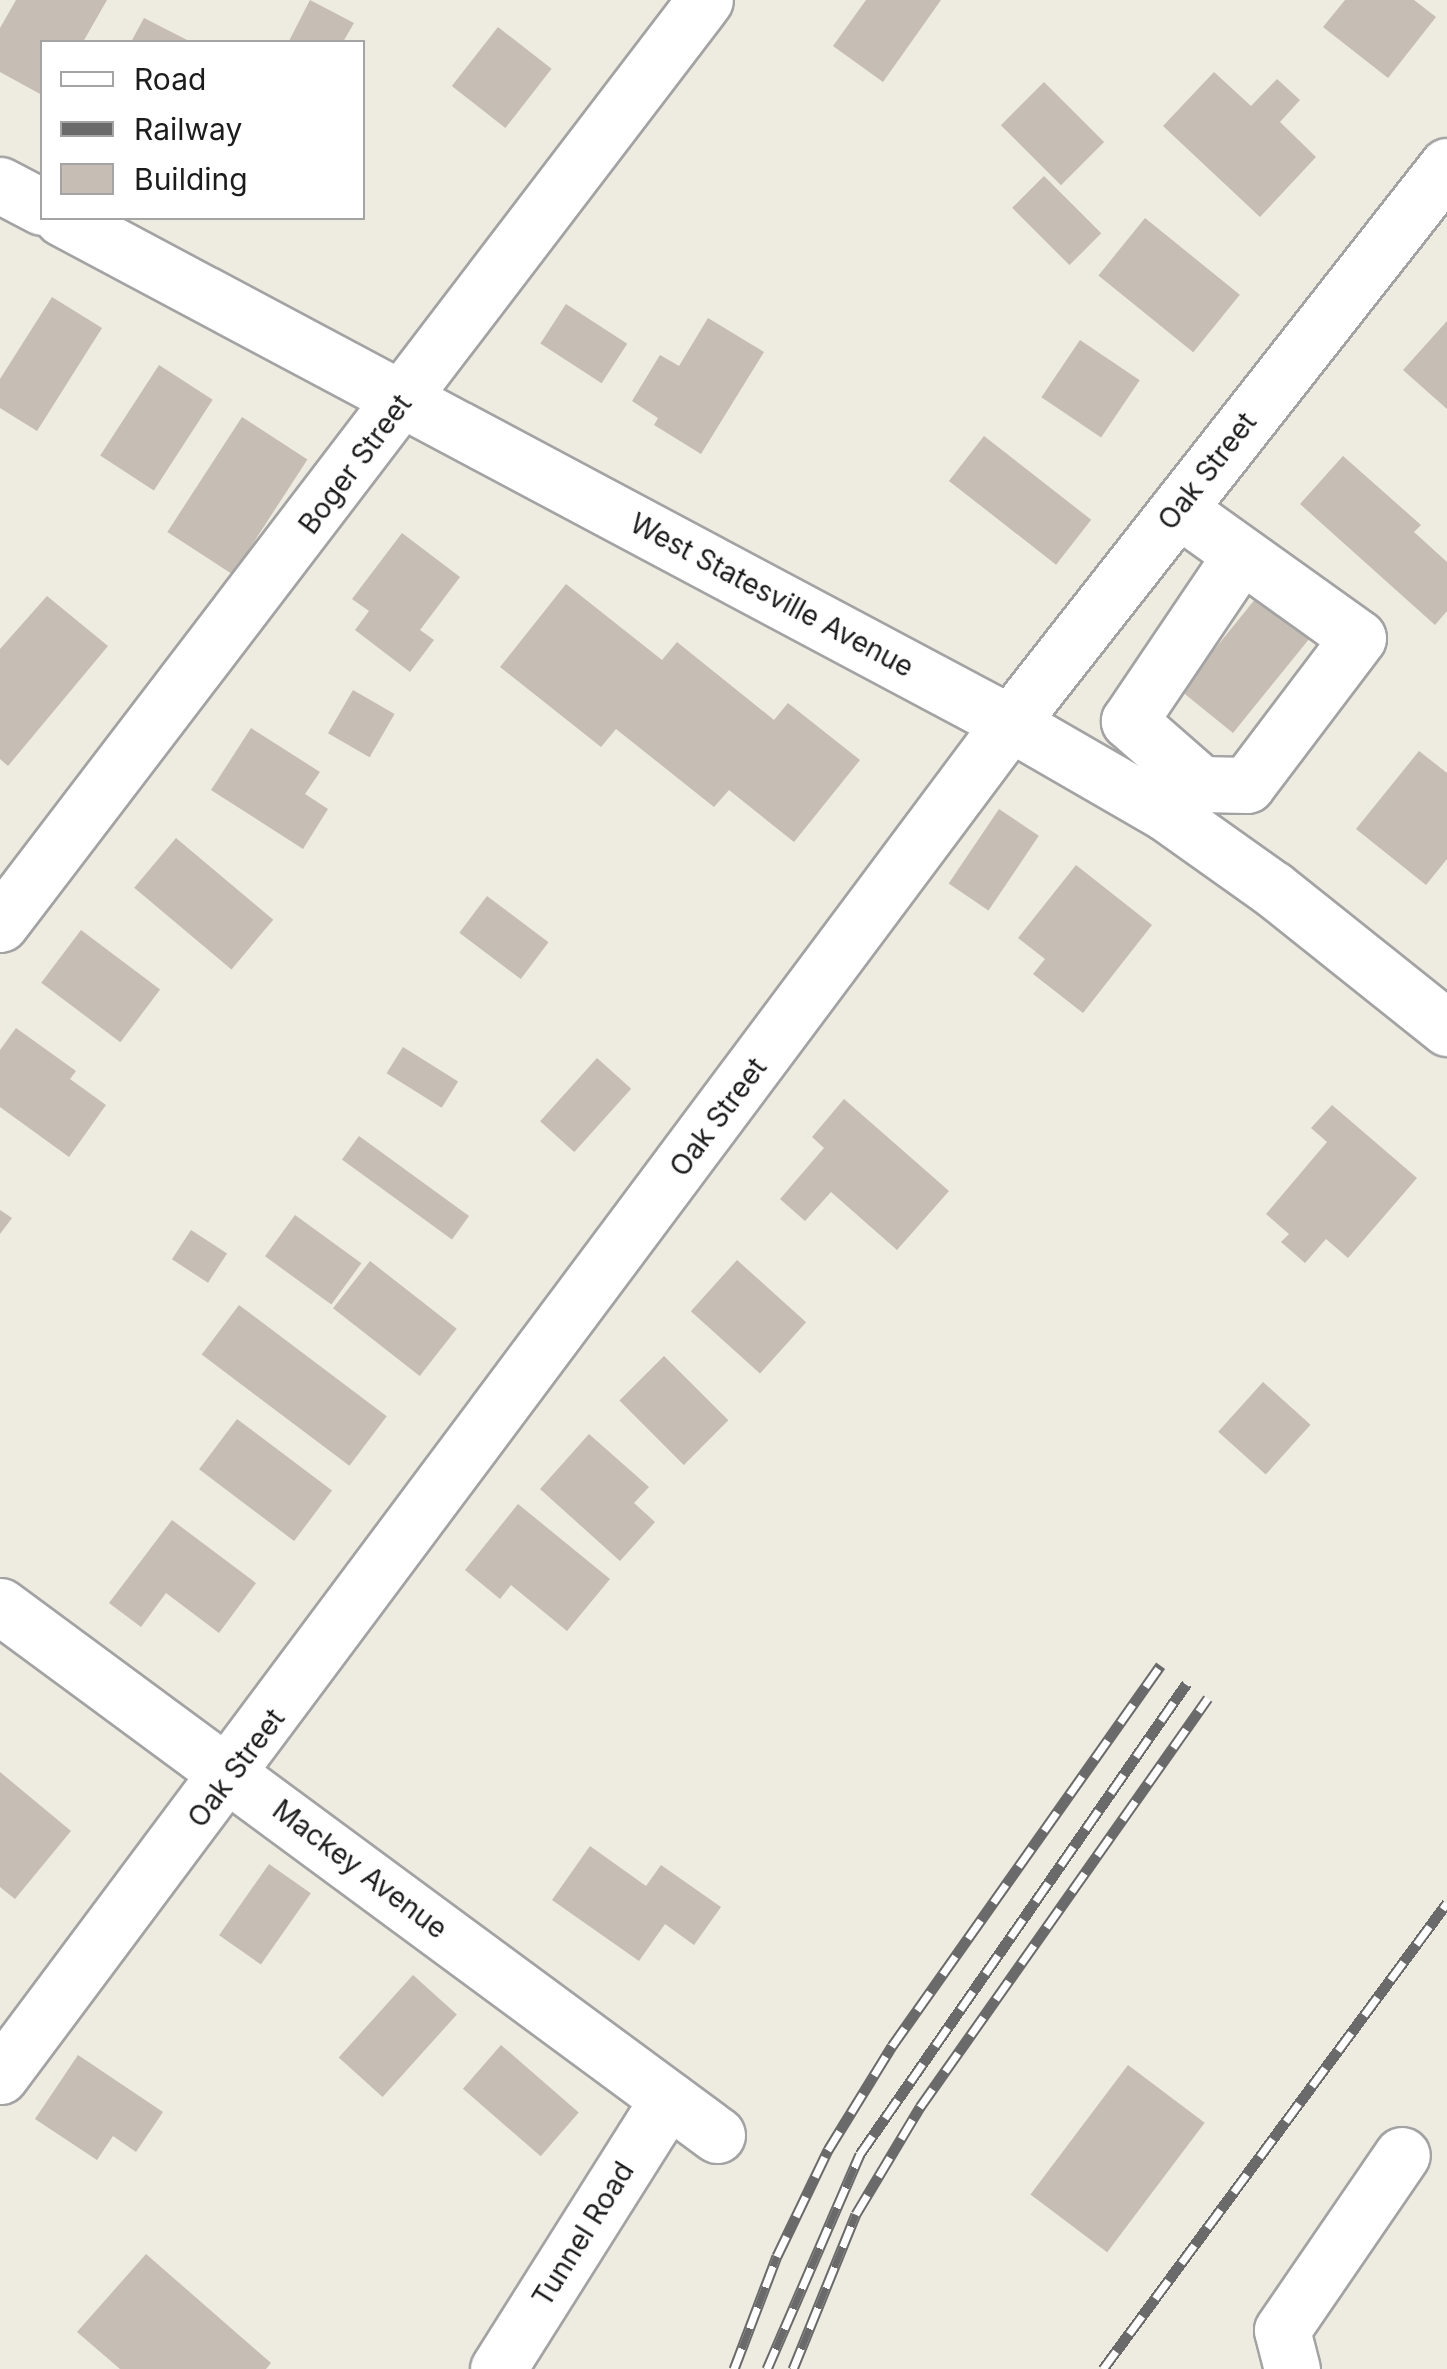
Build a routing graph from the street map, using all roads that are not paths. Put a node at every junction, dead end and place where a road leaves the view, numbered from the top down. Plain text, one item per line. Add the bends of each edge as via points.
1 (704, 0) edge
2 (1447, 166) edge
3 (0, 185) edge
4 (40, 207) edge
5 (66, 220) edge
6 (406, 398) junction
7 (1178, 509) junction
8 (1241, 554) junction
9 (1010, 722) junction
10 (1187, 802) junction
11 (0, 924) edge
12 (1447, 1028) edge
13 (0, 1606) edge
14 (232, 1774) junction
15 (0, 2076) edge
16 (668, 2099) junction
17 (718, 2135) dead end
18 (1402, 2155) dead end
19 (498, 2369) edge
20 (1292, 2369) edge

1 - 6 street, Boger Street
2 - 7 street, Oak Street
3 - 4 street
5 - 6 street, West Statesville Avenue
6 - 9 street, West Statesville Avenue
6 - 11 street, Boger Street
7 - 8 street
7 - 9 street, Oak Street
8 - 10 street via 1129,721
8 - 10 street via 1358,638 1247,785
9 - 10 street, West Statesville Avenue
9 - 14 street, Oak Street
10 - 12 street, West Statesville Avenue
13 - 14 street, Mackey Avenue
14 - 15 street, Oak Street
14 - 16 street, Mackey Avenue
16 - 17 street, Mackey Avenue
16 - 19 street, Tunnel Road
18 - 20 street via 1282,2330

